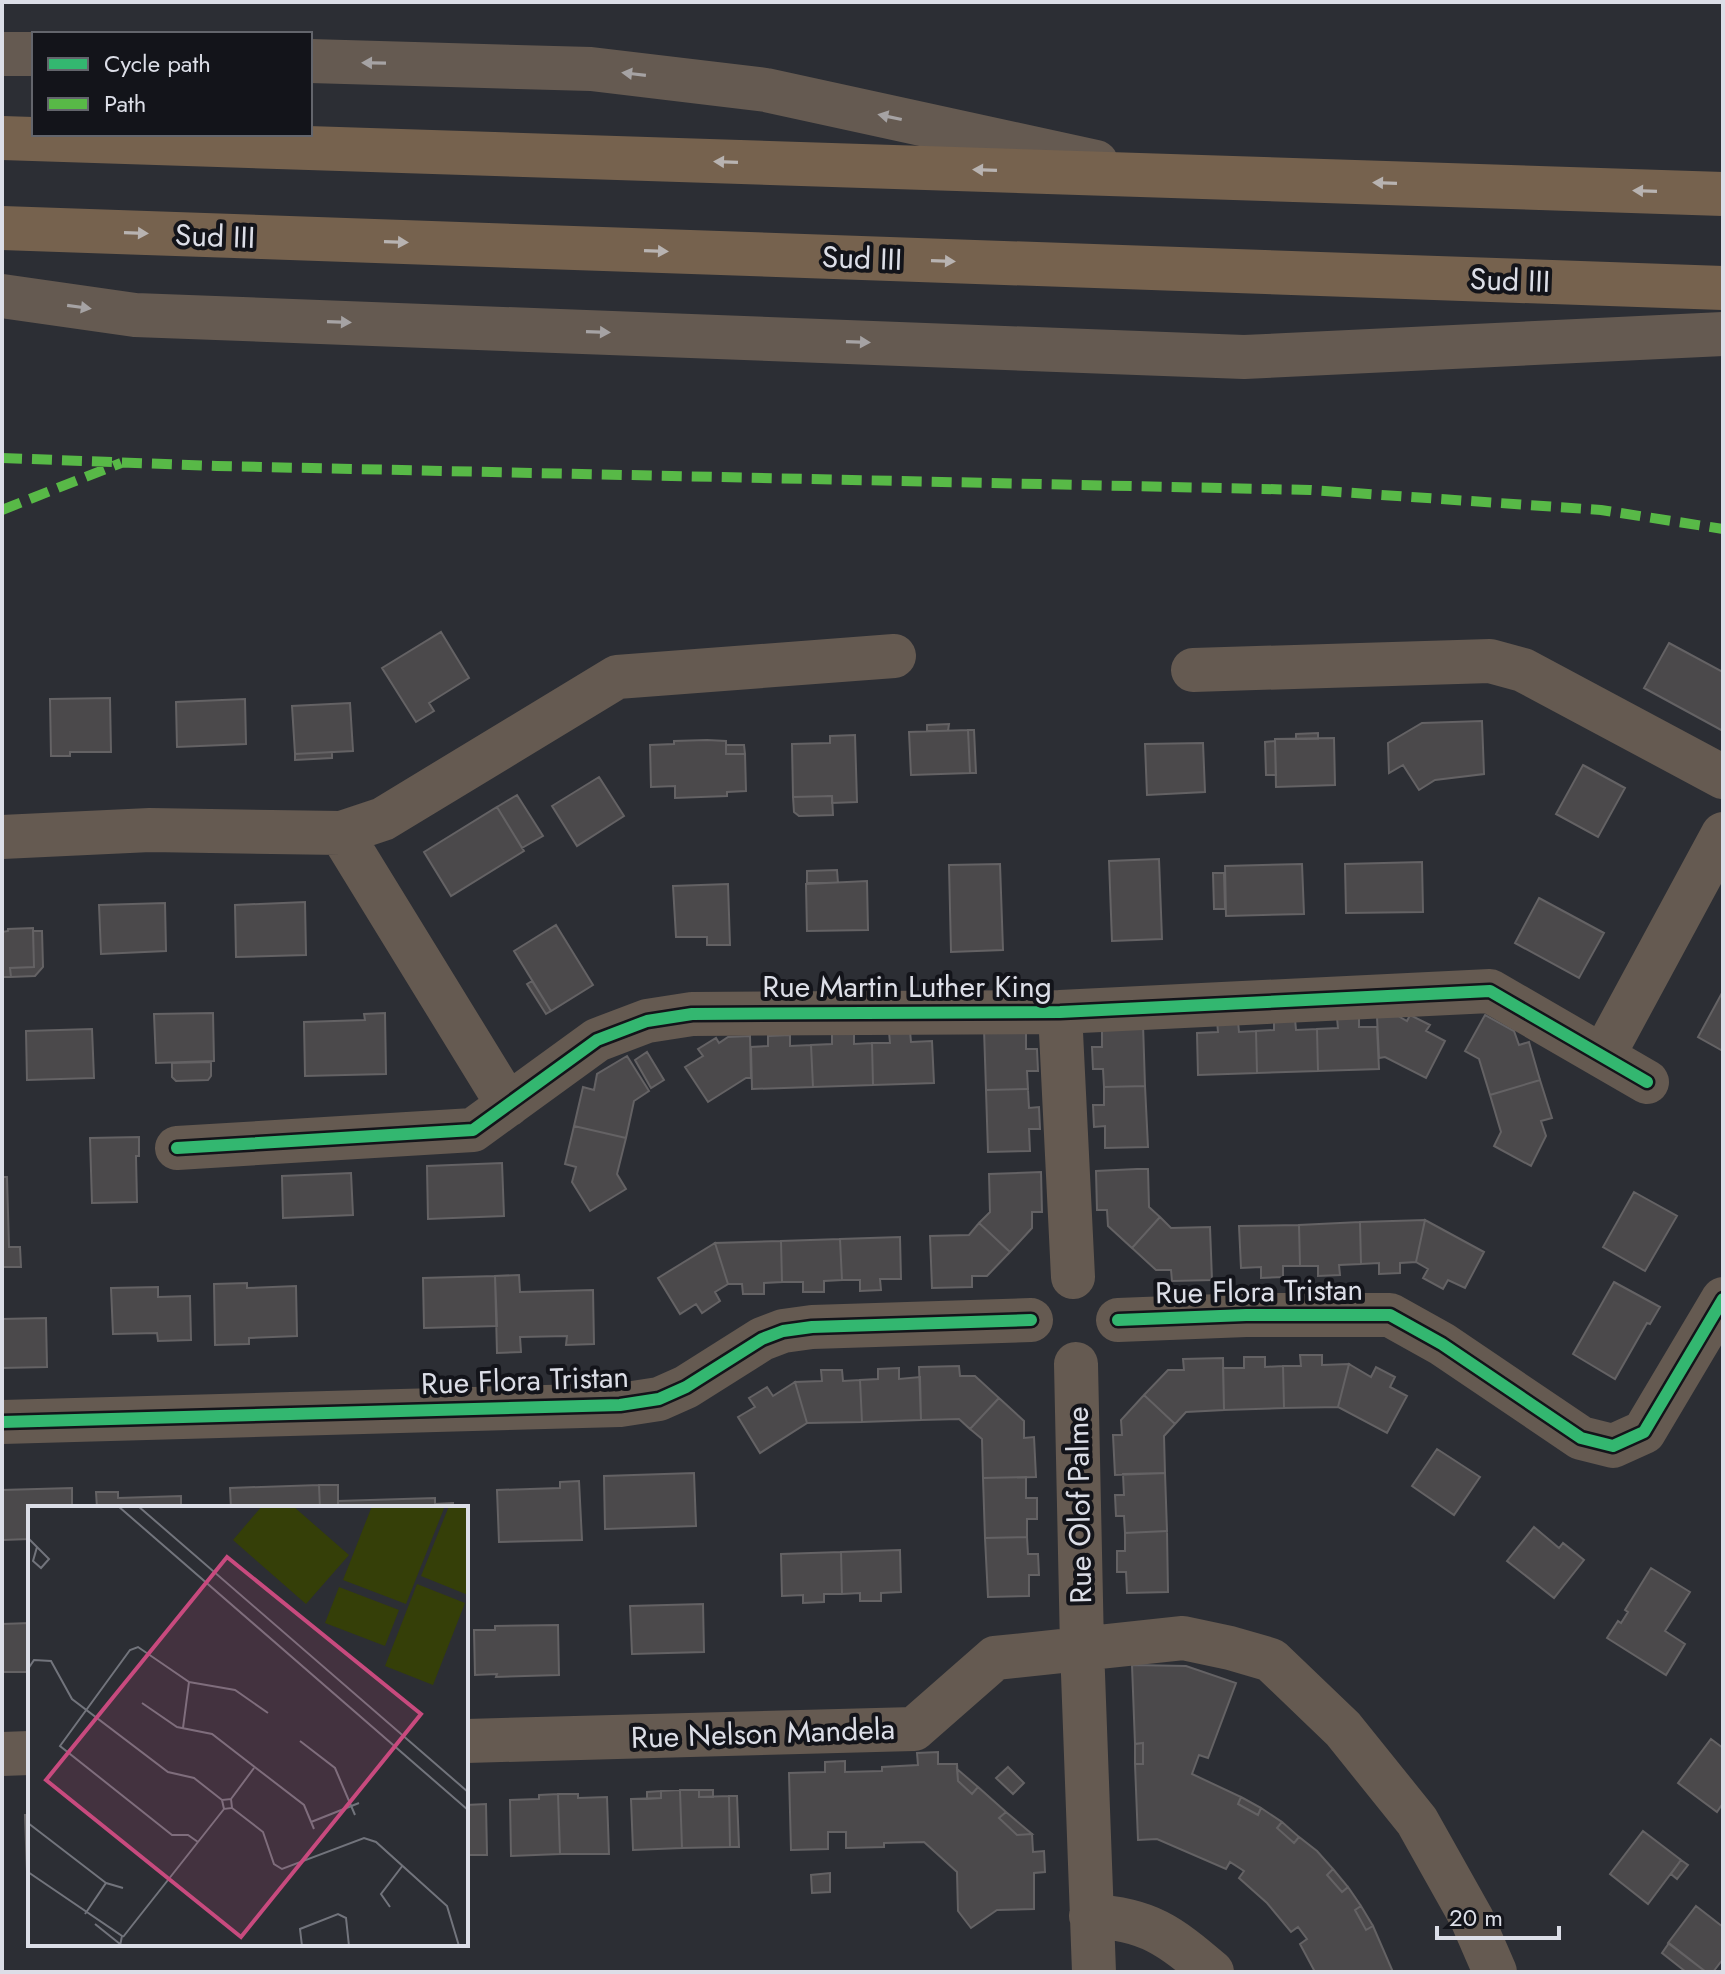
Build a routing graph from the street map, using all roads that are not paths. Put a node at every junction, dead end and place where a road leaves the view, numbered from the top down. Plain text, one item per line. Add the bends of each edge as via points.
1 (2, 54) edge
2 (32, 54) edge
3 (312, 61) edge
4 (2, 138) edge
5 (1157, 176) junction
6 (1723, 194) edge
7 (2, 228) edge
8 (1723, 288) edge
9 (2, 296) edge
10 (1723, 334) edge
11 (894, 656) dead end
12 (1193, 670) dead end
13 (1723, 777) edge
14 (341, 833) junction
15 (1723, 834) edge
16 (2, 837) edge
17 (1060, 1012) junction
18 (1603, 1056) junction
19 (1647, 1082) dead end
20 (508, 1105) junction
21 (177, 1148) dead end
22 (1073, 1277) junction
23 (1723, 1299) edge
24 (1031, 1320) junction
25 (1118, 1320) junction
26 (1076, 1364) junction
27 (2, 1422) edge
28 (1082, 1647) junction
29 (468, 1741) edge
30 (28, 1753) edge
31 (2, 1754) edge
32 (1091, 1916) junction
33 (1094, 1972) edge
34 (1212, 1972) edge
35 (1495, 1972) edge

1 - 2 street
5 -> 3 street via 766,90 591,69
5 -> 4 highway
6 -> 5 highway
7 -> 8 highway, Sud III
9 -> 10 street via 135,315 1244,357
11 - 14 street via 617,677 383,819
12 - 13 street via 1490,661 1523,670
14 - 16 street via 150,830
14 - 20 street
15 - 18 street
17 - 18 street, Rue Martin Luther King via 1490,991
17 - 20 street, Rue Martin Luther King via 708,1014 647,1021 597,1040
17 - 22 street
18 - 19 street, Rue Martin Luther King
20 - 21 street, Rue Martin Luther King via 473,1130
22 - 24 street
22 - 25 street
23 - 25 street, Rue Flora Tristan via 1644,1432 1613,1446 1581,1438 1390,1315
24 - 26 street
24 - 27 street, Rue Flora Tristan via 783,1331 686,1387 659,1399 620,1405
25 - 26 street
26 - 28 street, Rue Olof Palme
28 - 29 street, Rue Nelson Mandela via 995,1658 914,1729
28 - 32 street, Rue Olof Palme
28 - 35 street, Rue Nelson Mandela via 1183,1638 1271,1660 1343,1729 1417,1821
30 - 31 street
32 - 33 street, Rue Olof Palme
32 - 34 street via 1122,1918 1172,1938

